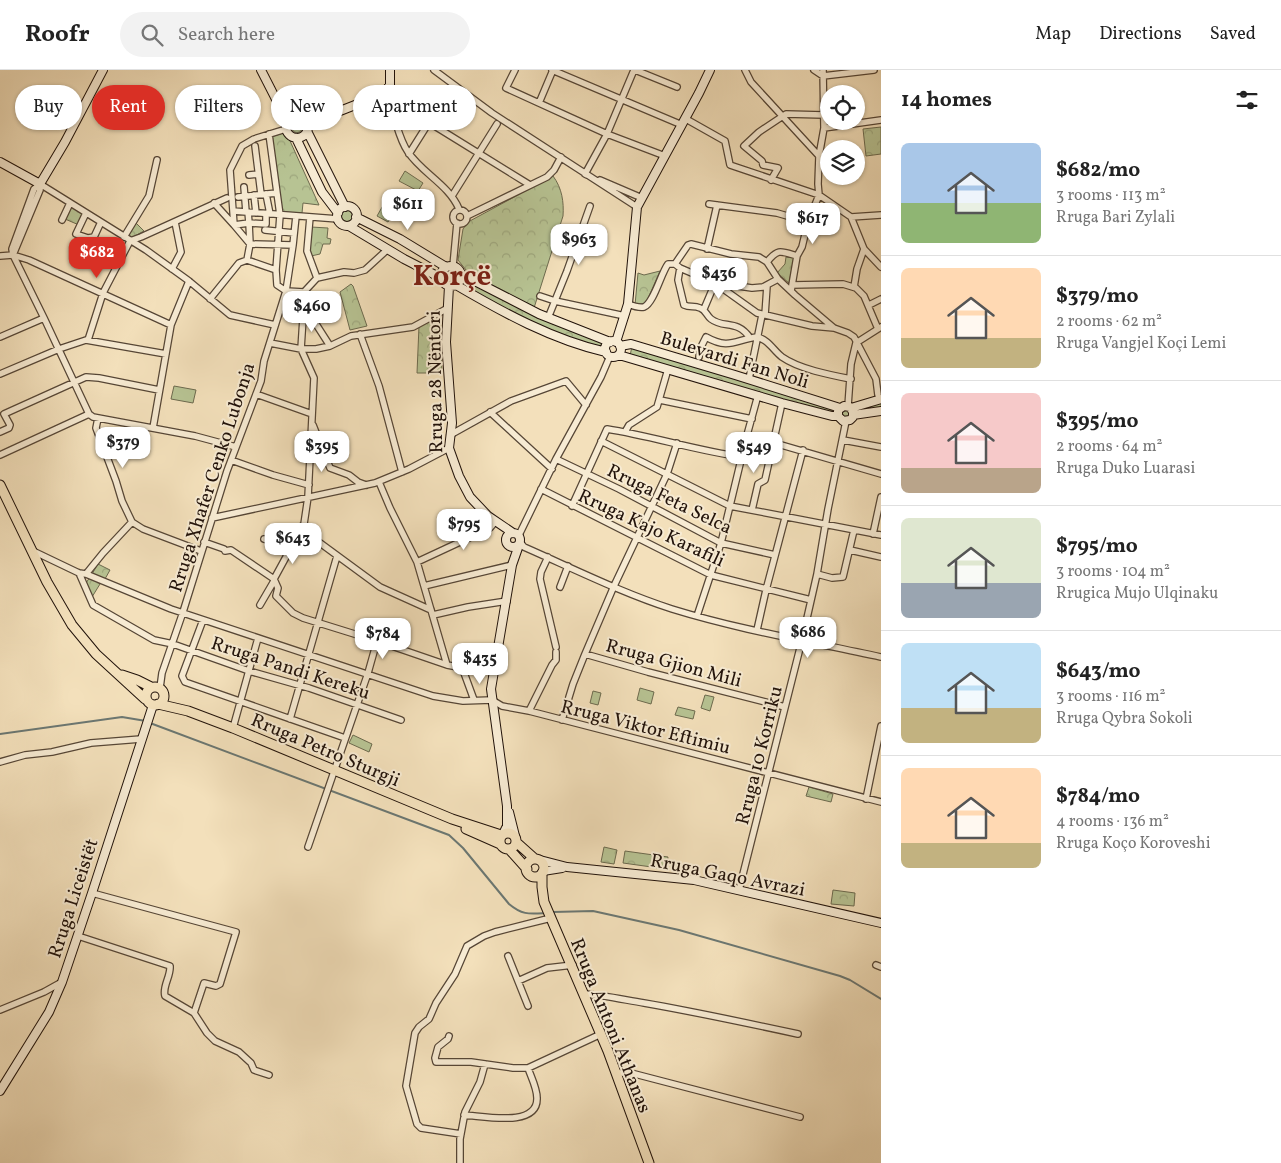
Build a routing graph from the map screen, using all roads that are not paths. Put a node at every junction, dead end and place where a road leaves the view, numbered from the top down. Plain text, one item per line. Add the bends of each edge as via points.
1 (103, 70) edge
2 (261, 70) edge
3 (390, 70) edge
4 (434, 70) edge
5 (515, 70) edge
6 (552, 70) edge
7 (634, 70) edge
8 (710, 70) edge
9 (745, 70) edge
10 (814, 70) edge
11 (874, 70) edge
12 (823, 73) edge
13 (390, 85) edge
14 (677, 87) dead end
15 (271, 90) edge
16 (622, 99) junction
17 (539, 103) junction
18 (820, 115) edge
19 (783, 116) junction
20 (881, 120) edge
21 (684, 122) junction
22 (865, 122) edge
23 (497, 124) dead end
24 (277, 130) edge
25 (288, 130) edge
26 (306, 130) edge
27 (308, 130) edge
28 (399, 130) edge
29 (824, 130) edge
30 (269, 134) junction
31 (607, 134) junction
32 (296, 138) junction
33 (255, 146) dead end
34 (478, 152) junction
35 (409, 154) junction
36 (665, 156) junction
37 (819, 156) junction
38 (561, 157) junction
39 (157, 160) dead end
40 (0, 162) edge
41 (258, 174) junction
42 (585, 174) junction
43 (249, 175) dead end
44 (770, 180) junction
45 (40, 184) junction
46 (530, 185) junction
47 (244, 187) dead end
48 (277, 193) junction
49 (264, 194) junction
50 (254, 195) junction
51 (819, 195) junction
52 (241, 196) junction
53 (452, 196) junction
54 (227, 198) dead end
55 (642, 198) junction
56 (70, 203) junction
57 (214, 203) junction
58 (709, 204) dead end
59 (717, 204) junction
60 (590, 206) dead end
61 (345, 207) junction
62 (637, 207) junction
63 (459, 210) junction
64 (233, 211) junction
65 (247, 212) junction
66 (86, 213) junction
67 (256, 213) junction
68 (268, 214) junction
69 (881, 214) edge
70 (280, 215) junction
71 (296, 216) junction
72 (338, 216) junction
73 (467, 216) junction
74 (310, 217) junction
75 (356, 217) junction
76 (851, 217) junction
77 (62, 220) dead end
78 (101, 222) junction
79 (175, 222) junction
80 (808, 222) junction
81 (249, 223) junction
82 (457, 223) junction
83 (234, 225) junction
84 (349, 226) junction
85 (266, 227) junction
86 (279, 231) junction
87 (294, 233) junction
88 (94, 237) junction
89 (124, 237) junction
90 (130, 240) junction
91 (250, 244) junction
92 (265, 244) junction
93 (278, 245) junction
94 (293, 245) junction
95 (388, 249) junction
96 (707, 249) junction
97 (864, 249) junction
98 (95, 250) dead end
99 (14, 255) junction
100 (0, 256) edge
101 (797, 256) junction
102 (247, 260) junction
103 (766, 262) junction
104 (450, 266) junction
105 (677, 266) junction
106 (881, 267) edge
107 (172, 268) junction
108 (276, 270) junction
109 (461, 274) junction
110 (317, 278) junction
111 (441, 278) junction
112 (778, 278) junction
113 (189, 281) junction
114 (715, 283) junction
115 (453, 286) junction
116 (767, 286) junction
117 (854, 287) junction
118 (791, 288) junction
119 (286, 290) junction
120 (304, 292) junction
121 (103, 293) junction
122 (540, 296) dead end
123 (210, 299) junction
124 (881, 299) edge
125 (556, 301) junction
126 (628, 304) junction
127 (869, 305) junction
128 (448, 308) junction
129 (704, 309) junction
130 (308, 310) junction
131 (763, 315) junction
132 (625, 316) junction
133 (44, 318) junction
134 (548, 318) junction
135 (171, 325) junction
136 (275, 325) junction
137 (834, 328) junction
138 (880, 328) edge
139 (360, 334) junction
140 (0, 337) edge
141 (750, 338) junction
142 (757, 338) junction
143 (88, 340) junction
144 (270, 343) junction
145 (616, 343) junction
146 (856, 343) junction
147 (330, 346) junction
148 (59, 349) junction
149 (301, 349) junction
150 (166, 354) junction
151 (608, 354) junction
152 (619, 355) junction
153 (699, 357) dead end
154 (668, 369) junction
155 (0, 374) edge
156 (750, 379) junction
157 (851, 379) junction
158 (74, 382) junction
159 (159, 390) junction
160 (256, 394) junction
161 (758, 395) junction
162 (880, 397) edge
163 (660, 400) junction
164 (782, 403) junction
165 (586, 405) junction
166 (851, 410) junction
167 (881, 410) edge
168 (490, 412) junction
169 (839, 412) junction
170 (88, 414) junction
171 (312, 414) junction
172 (98, 418) junction
173 (752, 420) junction
174 (846, 422) junction
175 (312, 424) junction
176 (152, 428) junction
177 (0, 432) edge
178 (625, 432) junction
179 (747, 434) junction
180 (450, 435) junction
181 (843, 440) junction
182 (601, 441) junction
183 (773, 441) junction
184 (677, 443) junction
185 (236, 447) junction
186 (881, 447) edge
187 (449, 448) junction
188 (803, 450) junction
189 (0, 455) edge
190 (743, 457) junction
191 (556, 459) junction
192 (231, 460) junction
193 (838, 462) junction
194 (552, 469) junction
195 (402, 472) junction
196 (667, 474) junction
197 (881, 474) edge
198 (587, 475) junction
199 (379, 482) junction
200 (0, 485) edge
201 (308, 485) junction
202 (367, 485) junction
203 (541, 490) junction
204 (308, 497) junction
205 (881, 497) edge
206 (880, 504) edge
207 (572, 506) junction
208 (730, 506) junction
209 (652, 507) junction
210 (752, 510) junction
211 (786, 516) junction
212 (212, 518) junction
213 (132, 522) junction
214 (495, 522) junction
215 (304, 524) junction
216 (825, 524) junction
217 (854, 530) junction
218 (873, 534) junction
219 (881, 535) edge
220 (636, 538) junction
221 (264, 539) dead end
222 (518, 539) junction
223 (204, 542) junction
224 (507, 543) junction
225 (721, 543) junction
226 (291, 545) junction
227 (31, 550) junction
228 (850, 550) junction
229 (201, 551) junction
230 (775, 555) junction
231 (337, 556) junction
232 (548, 557) junction
233 (881, 557) edge
234 (416, 562) junction
235 (512, 565) junction
236 (568, 566) junction
237 (78, 573) junction
238 (86, 574) junction
239 (817, 574) junction
240 (711, 575) junction
241 (274, 580) junction
242 (424, 586) junction
243 (614, 586) junction
244 (560, 587) dead end
245 (766, 590) junction
246 (811, 600) junction
247 (507, 601) junction
248 (260, 605) dead end
249 (183, 612) junction
250 (432, 613) junction
251 (697, 616) junction
252 (203, 620) junction
253 (317, 623) junction
254 (757, 630) junction
255 (258, 638) junction
256 (802, 640) junction
257 (377, 641) junction
258 (172, 644) junction
259 (192, 651) junction
260 (308, 654) junction
261 (585, 654) junction
262 (881, 657) edge
263 (446, 665) junction
264 (248, 671) junction
265 (368, 674) junction
266 (120, 675) junction
267 (299, 685) junction
268 (157, 689) junction
269 (474, 700) junction
270 (492, 700) junction
271 (240, 701) junction
272 (357, 704) junction
273 (152, 705) junction
274 (785, 707) junction
275 (188, 711) junction
276 (529, 711) junction
277 (290, 719) junction
278 (401, 720) dead end
279 (562, 720) junction
280 (881, 726) edge
281 (233, 728) junction
282 (345, 738) junction
283 (141, 739) junction
284 (0, 762) edge
285 (334, 769) junction
286 (768, 773) junction
287 (866, 799) junction
288 (881, 802) edge
289 (507, 806) junction
290 (501, 838) junction
291 (516, 841) junction
292 (308, 847) dead end
293 (509, 849) junction
294 (537, 860) junction
295 (567, 868) junction
296 (529, 872) junction
297 (543, 872) junction
298 (739, 890) junction
299 (92, 893) junction
300 (544, 901) junction
301 (551, 917) junction
302 (881, 922) edge
303 (78, 936) junction
304 (508, 956) dead end
305 (573, 966) junction
306 (518, 981) junction
307 (62, 982) junction
308 (584, 994) junction
309 (528, 1006) dead end
310 (0, 1010) edge
311 (194, 1013) junction
312 (601, 1034) junction
313 (798, 1034) dead end
314 (449, 1036) dead end
315 (485, 1064) junction
316 (528, 1068) junction
317 (616, 1073) junction
318 (269, 1075) dead end
319 (0, 1091) edge
320 (464, 1116) junction
321 (800, 1116) dead end
322 (461, 1134) junction
323 (460, 1163) edge
324 (650, 1163) edge

1 - 45 main road
2 - 15 main road
3 - 13 main road
4 - 38 street via 492,114
5 - 17 street via 506,88
6 - 16 street
6 - 17 street
7 - 14 street
7 - 16 street
8 - 21 main road
9 - 19 street via 751,82
10 - 12 street
11 - 12 street
16 - 21 street
16 - 31 street
17 - 31 street
18 - 19 street via 791,113
19 - 37 street
19 - 44 street via 744,146 763,165 778,168
20 - 22 street
21 - 36 main road
21 - 44 street via 725,141 730,166
23 - 34 street
24 - 30 street
25 - 32 main road via 288,134
26 - 32 main road
27 - 61 main road
28 - 35 street
29 - 37 street
30 - 48 street
30 - 64 street via 242,146 230,170
31 - 36 street
31 - 42 street
32 - 72 main road via 322,192
33 - 41 street
34 - 35 street via 430,125
34 - 46 street
34 - 53 street
35 - 53 street
36 - 55 main road
37 - 51 street
38 - 42 street
38 - 46 street via 551,174
39 - 89 street via 149,196
40 - 45 main road
41 - 43 street
41 - 49 street
42 - 55 street
42 - 62 street
44 - 51 street
45 - 56 street
45 - 99 street
46 - 73 street
47 - 52 street
48 - 49 street
48 - 70 street
49 - 50 street
49 - 68 street
50 - 52 street
50 - 67 street
51 - 76 street
51 - 80 street
52 - 65 street
53 - 63 street
54 - 57 street
55 - 62 main road
56 - 66 street
56 - 77 street
57 - 79 street
57 - 83 street
58 - 59 street
59 - 80 street
59 - 96 street
60 - 125 street
61 - 72 main road
61 - 75 main road via 353,209
62 - 126 main road
63 - 73 street
63 - 82 street via 452,217
64 - 65 street
64 - 83 street
65 - 67 street
65 - 81 street
66 - 78 street
66 - 88 street via 76,234
67 - 68 street
68 - 70 street
68 - 85 street
69 - 76 street
70 - 71 street
70 - 86 street
71 - 74 street
71 - 87 street, Rruga Xhafer Cenko Lubonja
72 - 74 street
72 - 84 main road via 344,226
73 - 82 street via 464,222
74 - 110 street via 307,251
75 - 84 main road
75 - 104 main road
76 - 97 street
78 - 88 street
78 - 89 street
79 - 90 street
79 - 107 street via 181,252
80 - 101 street
81 - 83 street
81 - 85 street
81 - 91 street
82 - 104 street
83 - 91 street
84 - 95 main road
85 - 86 street
85 - 92 street
86 - 87 street
86 - 93 street
87 - 94 street, Rruga Xhafer Cenko Lubonja
88 - 98 street
89 - 90 street
90 - 107 street
90 - 121 street
91 - 92 street
91 - 102 street
92 - 93 street
93 - 94 street
93 - 108 street
94 - 119 street, Rruga Xhafer Cenko Lubonja
95 - 110 street via 365,270
95 - 111 main road
96 - 103 street via 759,257
96 - 105 street via 688,245
97 - 106 street
97 - 117 street
99 - 100 street
99 - 121 street
99 - 133 street
101 - 103 street via 780,251
101 - 118 street
102 - 108 street
102 - 123 street via 239,263
103 - 112 street
104 - 109 main road
104 - 111 main road via 442,272
105 - 114 street
105 - 126 street via 668,264 656,292 645,307
105 - 129 street via 684,305
107 - 113 street
108 - 119 street via 277,285
109 - 115 main road via 460,281
109 - 134 main road, Bulevardi Fan Noli
110 - 120 street
111 - 115 main road
112 - 116 street
112 - 118 street
113 - 123 street
113 - 135 street
114 - 116 street via 752,288
114 - 129 street
114 - 131 street
115 - 128 main road, Rruga 28 Nëntori
115 - 151 main road via 533,327
116 - 131 street
117 - 118 street via 843,284
117 - 127 street
118 - 137 street
119 - 120 street
119 - 136 street, Rruga Xhafer Cenko Lubonja
120 - 130 street
121 - 135 street
121 - 143 street
122 - 125 street
123 - 136 street via 230,314
124 - 127 street
125 - 132 street
125 - 134 street
126 - 132 main road
127 - 138 street
128 - 139 street via 413,327
128 - 180 main road, Rruga 28 Nëntori via 446,342 452,423
129 - 141 street via 711,319 739,327
130 - 147 street
130 - 149 street via 303,318
131 - 137 street
131 - 142 street
132 - 145 main road
133 - 140 street
133 - 148 street
134 - 145 main road, Bulevardi Fan Noli
135 - 150 street
136 - 144 street, Rruga Xhafer Cenko Lubonja
137 - 146 street via 852,335
138 - 146 street
139 - 147 street
139 - 195 street via 379,386
141 - 142 street
141 - 153 street via 725,344 706,337
142 - 156 street
142 - 157 street via 762,338 792,362 819,373
143 - 148 street
143 - 150 street
144 - 149 street
144 - 160 street, Rruga Xhafer Cenko Lubonja
145 - 151 main road via 606,346
145 - 152 main road via 621,350
145 - 156 main road, Bulevardi Fan Noli via 631,344
146 - 157 street
146 - 162 street via 876,378
147 - 149 street
148 - 155 street
148 - 158 street
149 - 171 street via 314,378
150 - 159 street
151 - 152 main road via 613,357
151 - 165 street via 601,377
152 - 154 main road, Bulevardi Fan Noli
154 - 161 main road, Bulevardi Fan Noli
154 - 163 street
156 - 169 main road, Bulevardi Fan Noli
157 - 166 street
158 - 159 street via 91,377
158 - 170 street
158 - 177 street via 4,414 10,424
159 - 176 street
160 - 171 street
160 - 185 street, Rruga Xhafer Cenko Lubonja
161 - 164 main road, Bulevardi Fan Noli
161 - 173 street
162 - 166 main road
163 - 173 street
163 - 178 street via 655,409 629,425
164 - 169 main road, Bulevardi Fan Noli via 832,416
164 - 183 street
165 - 168 street via 566,381
165 - 191 street
166 - 167 main road, Bulevardi Fan Noli
166 - 169 main road, Bulevardi Fan Noli via 844,406
166 - 174 main road via 850,420
168 - 180 street
168 - 194 street
169 - 174 main road, Bulevardi Fan Noli via 839,419
170 - 172 street
170 - 189 street
171 - 175 street
172 - 176 street
172 - 213 street via 96,428
173 - 179 street
174 - 181 street, Rruga 10 Korriku
175 - 201 street
175 - 202 street via 330,468
176 - 185 street
178 - 182 street via 606,428
178 - 184 street
179 - 183 street
179 - 190 street
180 - 187 main road, Rruga 28 Nëntori
181 - 186 street
181 - 193 street, Rruga 10 Korriku
182 - 196 street
182 - 198 street
183 - 188 street
183 - 210 street via 764,480 758,484
184 - 190 street
184 - 196 street
185 - 192 street, Rruga Xhafer Cenko Lubonja
187 - 195 street
187 - 214 main road, Rruga 28 Nëntori via 452,463 464,487
188 - 193 street
188 - 211 street
190 - 208 street
191 - 194 street
191 - 198 street, Rruga Feta Selca
192 - 201 street
192 - 212 street, Rruga Xhafer Cenko Lubonja
193 - 197 street
193 - 216 street, Rruga 10 Korriku
194 - 203 street
195 - 199 street
196 - 208 street
196 - 209 street
198 - 207 street
198 - 209 street, Rruga Feta Selca
199 - 202 street
199 - 234 street
200 - 227 main road
201 - 204 street
202 - 204 street
203 - 207 street, Rruga Kajo Karafili
203 - 222 street
204 - 212 street
204 - 215 street
205 - 206 street
206 - 218 street
207 - 220 street, Rruga Kajo Karafili
208 - 210 street
208 - 225 street
209 - 220 street
209 - 225 street, Rruga Feta Selca
210 - 211 street
211 - 216 street
211 - 230 street
212 - 223 street, Rruga Xhafer Cenko Lubonja
213 - 229 street
213 - 238 street
214 - 222 main road, Rruga 28 Nëntori
214 - 224 main road, Rruga 28 Nëntori
214 - 234 street via 490,528
215 - 226 street via 295,533
215 - 231 street via 308,533
216 - 217 street
216 - 239 street, Rruga 10 Korriku
217 - 218 street
217 - 228 street
218 - 219 street
220 - 240 street, Rruga Kajo Karafili
220 - 243 street
221 - 226 street
222 - 224 main road via 515,547
222 - 224 main road via 507,536
222 - 232 street via 524,546
222 - 235 main road, Rruga 28 Nëntori
223 - 229 street, Rruga Xhafer Cenko Lubonja
223 - 241 street via 225,552 231,550
224 - 235 main road, Rruga 28 Nëntori
225 - 230 street, Rruga Feta Selca
225 - 240 street
226 - 241 street
227 - 237 street
227 - 266 main road via 72,625 96,654
228 - 233 street
228 - 239 street via 843,577
229 - 249 street, Rruga Xhafer Cenko Lubonja
230 - 245 street
231 - 250 street via 380,587
231 - 253 street
232 - 236 street
232 - 276 street via 540,579 556,660
234 - 242 street
235 - 242 street
235 - 247 main road, Rruga 28 Nëntori
236 - 243 street
236 - 244 street
237 - 238 street
237 - 258 street, Rruga Pandi Kereku via 93,605 154,640
238 - 249 street
239 - 246 street, Rruga 10 Korriku
240 - 245 street, Rruga Kajo Karafili
240 - 251 street
241 - 248 street
241 - 253 street via 278,588 276,596 293,613
242 - 250 street
243 - 251 street
243 - 261 street
245 - 246 street, Rruga Kajo Karafili
245 - 254 street
246 - 256 street, Rruga 10 Korriku
247 - 250 street
247 - 270 main road, Rruga 28 Nëntori via 491,689
249 - 252 street
249 - 258 street, Rruga Xhafer Cenko Lubonja
250 - 263 street
251 - 254 street
252 - 255 street
252 - 259 street
253 - 257 street
253 - 260 street
254 - 256 street
255 - 260 street
255 - 264 street
256 - 262 street
256 - 274 street, Rruga 10 Korriku
257 - 263 street
257 - 265 street
258 - 259 street, Rruga Pandi Kereku
258 - 268 street, Rruga Xhafer Cenko Lubonja
259 - 264 street, Rruga Pandi Kereku
259 - 271 street via 182,676 185,682
260 - 265 street
260 - 267 street
261 - 274 street, Rruga Gjion Mili
261 - 279 street
263 - 269 street via 462,670
264 - 267 street, Rruga Pandi Kereku
264 - 271 street
265 - 269 street via 433,696
265 - 272 street
266 - 268 main road, Rruga Petro Sturgji
266 - 273 main road
267 - 272 street, Rruga Pandi Kereku
267 - 277 street
268 - 273 main road via 163,701
268 - 273 main road via 146,692
268 - 275 main road, Rruga Petro Sturgji
269 - 270 street
270 - 276 street, Rruga Viktor Eftimiu via 502,706
270 - 289 main road, Rruga 28 Nëntori
271 - 277 street
271 - 281 street
272 - 278 street, Rruga Pandi Kereku
272 - 282 street
273 - 275 main road, Rruga Petro Sturgji
273 - 283 main road, Rruga Liceistët
274 - 286 street, Rruga 10 Korriku
275 - 281 main road, Rruga Petro Sturgji
276 - 279 street, Rruga Viktor Eftimiu
277 - 282 street
279 - 286 street, Rruga Viktor Eftimiu
280 - 287 street
281 - 285 main road, Rruga Petro Sturgji
282 - 285 street
283 - 284 street via 91,743
283 - 299 main road, Rruga Liceistët
285 - 290 main road, Rruga Petro Sturgji
285 - 292 street
286 - 287 street, Rruga Viktor Eftimiu
286 - 298 street, Rruga 10 Korriku
287 - 288 street, Rruga Viktor Eftimiu
289 - 290 main road, Rruga 28 Nëntori via 507,826
289 - 291 main road, Rruga 28 Nëntori
290 - 291 main road via 511,833
290 - 293 main road via 504,848
291 - 293 main road
291 - 294 main road
293 - 296 main road, Rruga Antoni Athanas
294 - 295 main road, Rruga Gaqo Avrazi
294 - 296 main road via 529,862
294 - 297 main road via 544,866
295 - 297 main road, Rruga Gaqo Avrazi
295 - 298 main road, Rruga Gaqo Avrazi via 673,877
296 - 297 main road via 536,876
296 - 300 main road, Rruga Antoni Athanas
297 - 300 main road, Rruga Antoni Athanas
298 - 302 main road, Rruga Gaqo Avrazi
299 - 303 main road, Rruga Liceistët
299 - 311 street via 236,932 220,984 204,983
300 - 301 main road, Rruga Antoni Athanas
301 - 305 main road, Rruga Antoni Athanas
301 - 322 street via 495,932 467,946 429,1019 419,1026 415,1034 406,1086 416,1124 421,1128
303 - 307 main road, Rruga Liceistët
303 - 311 street via 170,966 164,994
304 - 306 street
305 - 306 street via 547,968
305 - 308 main road, Rruga Antoni Athanas
306 - 309 street
307 - 310 street
307 - 319 main road, Rruga Liceistët via 49,1012
308 - 312 main road, Rruga Antoni Athanas
308 - 313 street
311 - 318 street via 215,1041 239,1052 254,1070
312 - 316 street
312 - 317 main road, Rruga Antoni Athanas
314 - 315 street via 438,1047 436,1062
315 - 316 street
315 - 320 street
316 - 320 street via 537,1096 536,1106 528,1116
317 - 321 street via 631,1073
317 - 324 main road, Rruga Antoni Athanas
320 - 322 street
322 - 323 street

